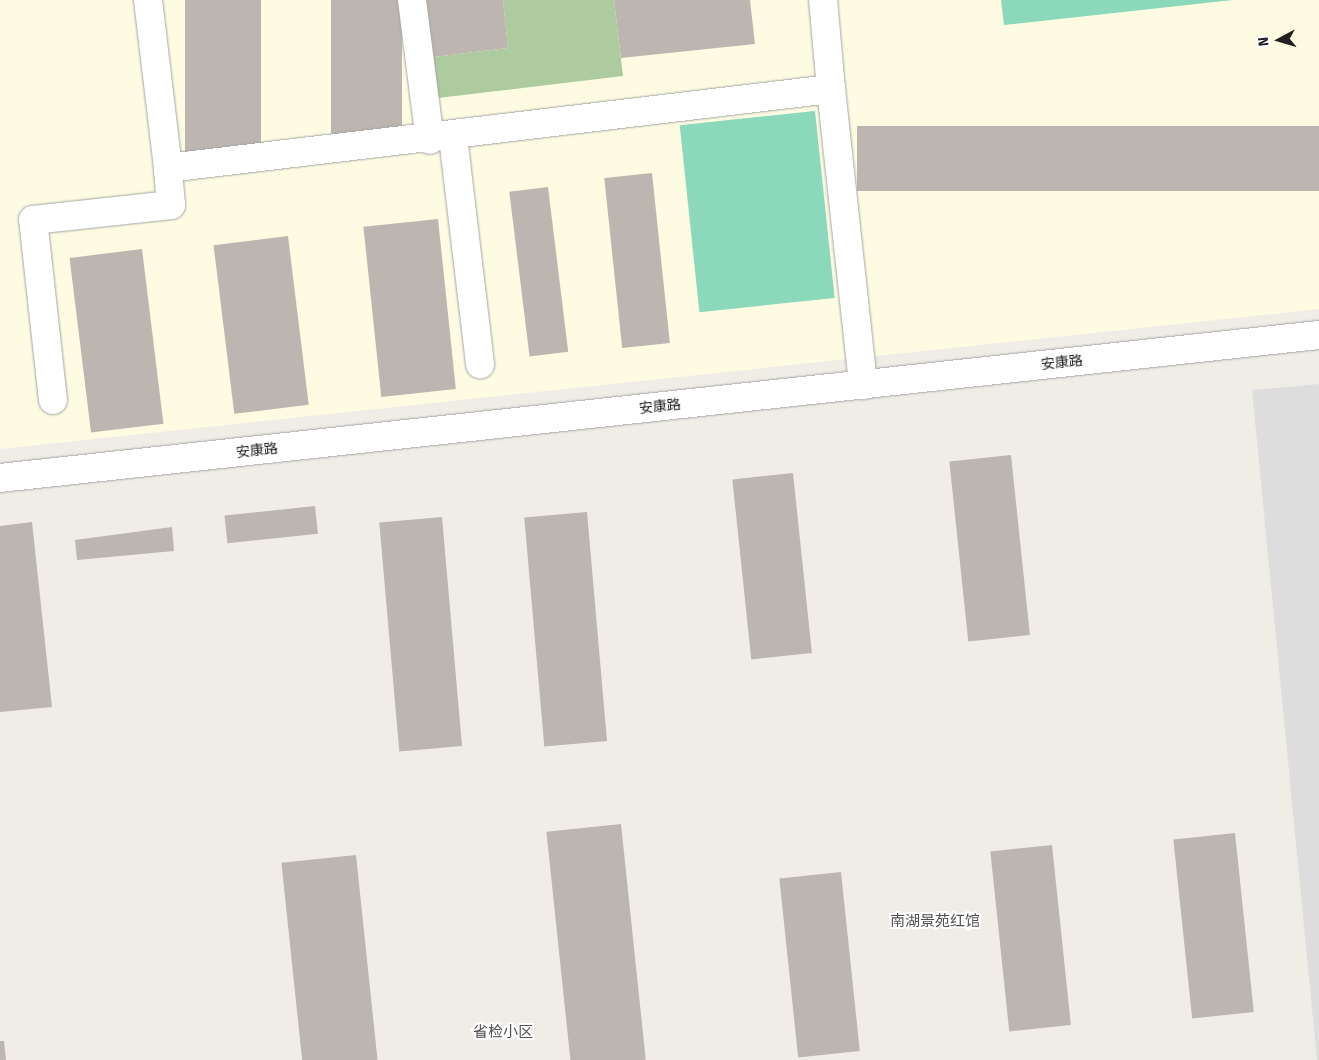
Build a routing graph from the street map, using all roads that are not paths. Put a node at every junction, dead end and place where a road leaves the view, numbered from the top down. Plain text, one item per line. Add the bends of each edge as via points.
1 (148, 0) edge
2 (412, 0) edge
3 (823, 0) edge
4 (831, 89) junction
5 (441, 139) junction
6 (168, 168) junction
7 (1319, 335) edge
8 (480, 364) dead end
9 (863, 385) junction
10 (53, 400) dead end
11 (0, 478) edge

1 - 6 street
2 - 5 street
3 - 4 street
4 - 5 street
4 - 9 street
5 - 6 street
5 - 8 street
6 - 10 street via 171,205 33,220
7 - 9 street, 安康路
9 - 11 street, 安康路

